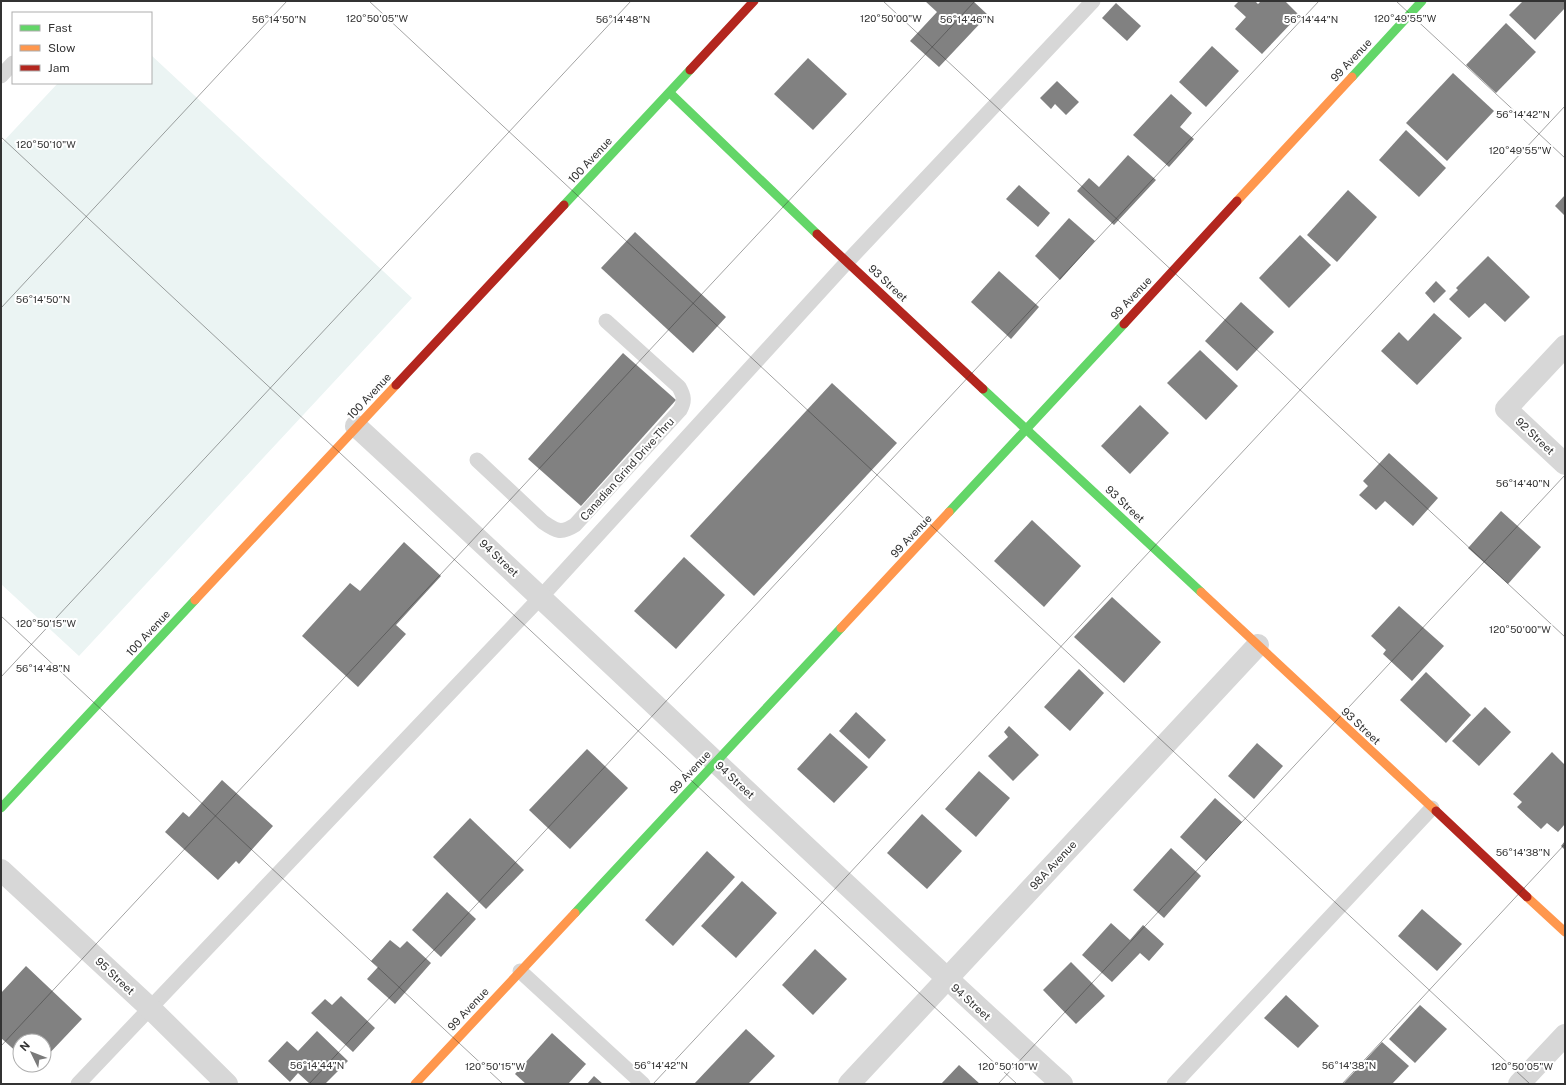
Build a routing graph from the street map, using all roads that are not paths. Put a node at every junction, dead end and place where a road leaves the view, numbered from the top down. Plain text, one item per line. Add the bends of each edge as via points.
1 (754, 1) edge
2 (1093, 1) edge
3 (1422, 1) edge
4 (12, 64) edge
5 (1, 76) edge
6 (670, 93) junction
7 (847, 262) junction
8 (606, 321) dead end
9 (1565, 346) edge
10 (356, 426) junction
11 (1027, 429) junction
12 (477, 460) dead end
13 (1565, 464) edge
14 (541, 597) junction
15 (1258, 645) junction
16 (716, 762) junction
17 (1, 808) edge
18 (1432, 808) junction
19 (1, 870) edge
20 (1565, 932) edge
21 (520, 971) junction
22 (947, 979) junction
23 (150, 1008) junction
24 (1565, 1035) edge
25 (78, 1084) edge
26 (227, 1084) edge
27 (415, 1084) edge
28 (643, 1084) edge
29 (848, 1084) edge
30 (1062, 1084) edge
31 (1174, 1084) edge
32 (1519, 1084) edge

1 - 6 street, 100 Avenue
2 - 7 lane
3 - 11 street, 99 Avenue
4 - 5 lane
6 - 7 street, 93 Street
6 - 10 street, 100 Avenue
7 - 11 street, 93 Street
7 - 14 lane
8 - 12 lane, Canadian Grind Drive-Thru via 679,387 684,396 683,404 575,525 562,531 554,530
9 - 13 street, 92 Street via 1506,409
10 - 14 street, 94 Street
10 - 17 street, 100 Avenue
11 - 15 street, 93 Street
11 - 16 street, 99 Avenue
14 - 16 street, 94 Street
14 - 23 lane
15 - 18 street, 93 Street
15 - 22 street, 98A Avenue
16 - 21 street, 99 Avenue
16 - 22 street, 94 Street
18 - 20 street, 93 Street
18 - 31 lane
19 - 23 street, 95 Street
21 - 27 street, 99 Avenue
21 - 28 lane
22 - 29 street, 98A Avenue
22 - 30 street, 94 Street
23 - 25 lane
23 - 26 street, 95 Street
24 - 32 street

